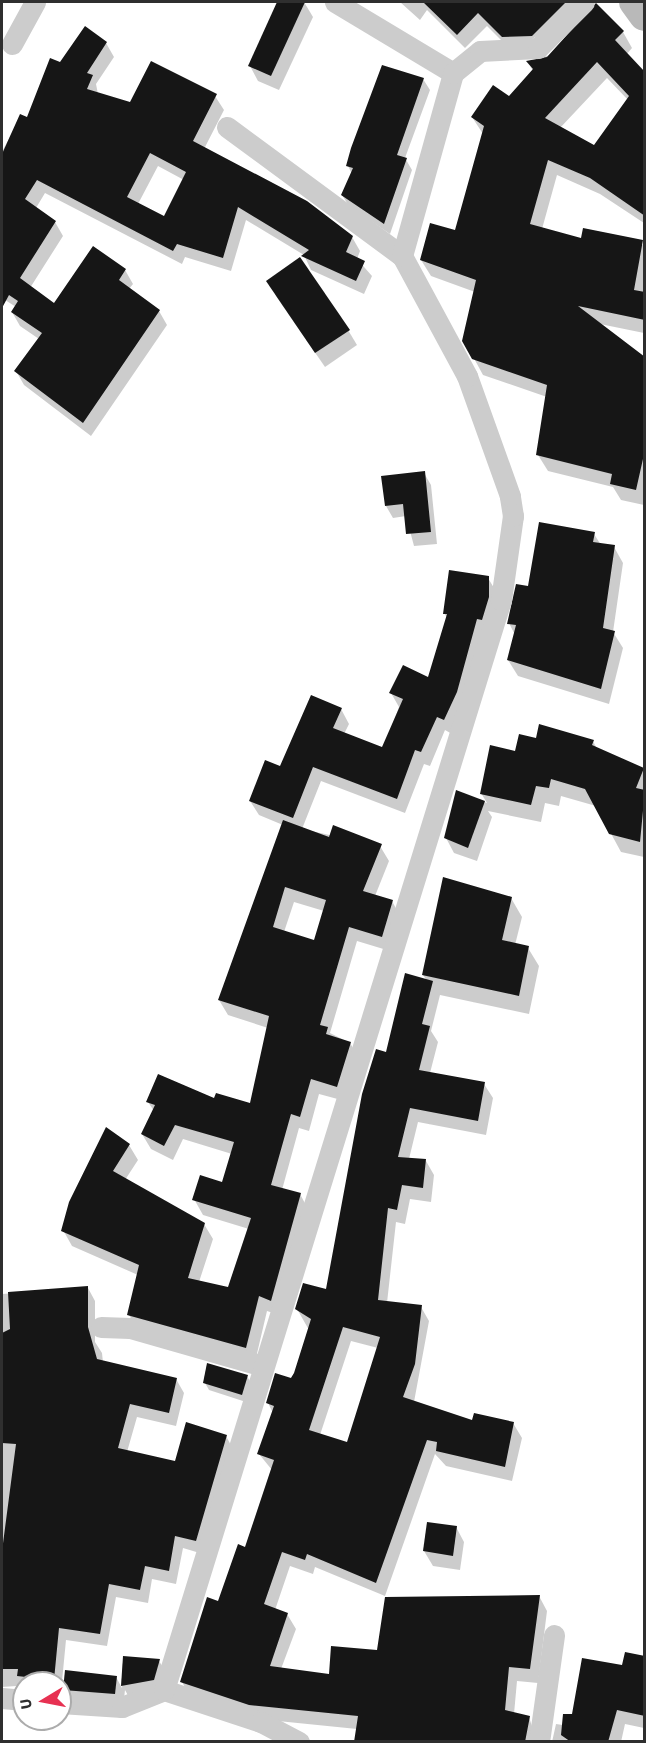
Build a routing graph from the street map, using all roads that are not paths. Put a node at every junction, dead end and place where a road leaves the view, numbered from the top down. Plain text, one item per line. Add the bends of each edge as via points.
1 (36, 2) edge
2 (335, 2) edge
3 (584, 2) edge
4 (634, 2) edge
5 (645, 16) edge
6 (12, 44) dead end
7 (453, 73) junction
8 (227, 127) dead end
9 (402, 256) junction
10 (101, 1328) dead end
11 (263, 1365) junction
12 (554, 1635) dead end
13 (164, 1690) junction
14 (72, 1704) edge
15 (300, 1742) edge
16 (539, 1742) edge

1 - 6 street
2 - 7 street
3 - 7 street via 538,48 480,51
4 - 5 main road
7 - 9 street
8 - 9 street
9 - 11 street via 467,376 513,516 501,600
10 - 11 street via 130,1328
11 - 13 street
12 - 16 street
13 - 14 street via 122,1707
13 - 15 street via 261,1722

